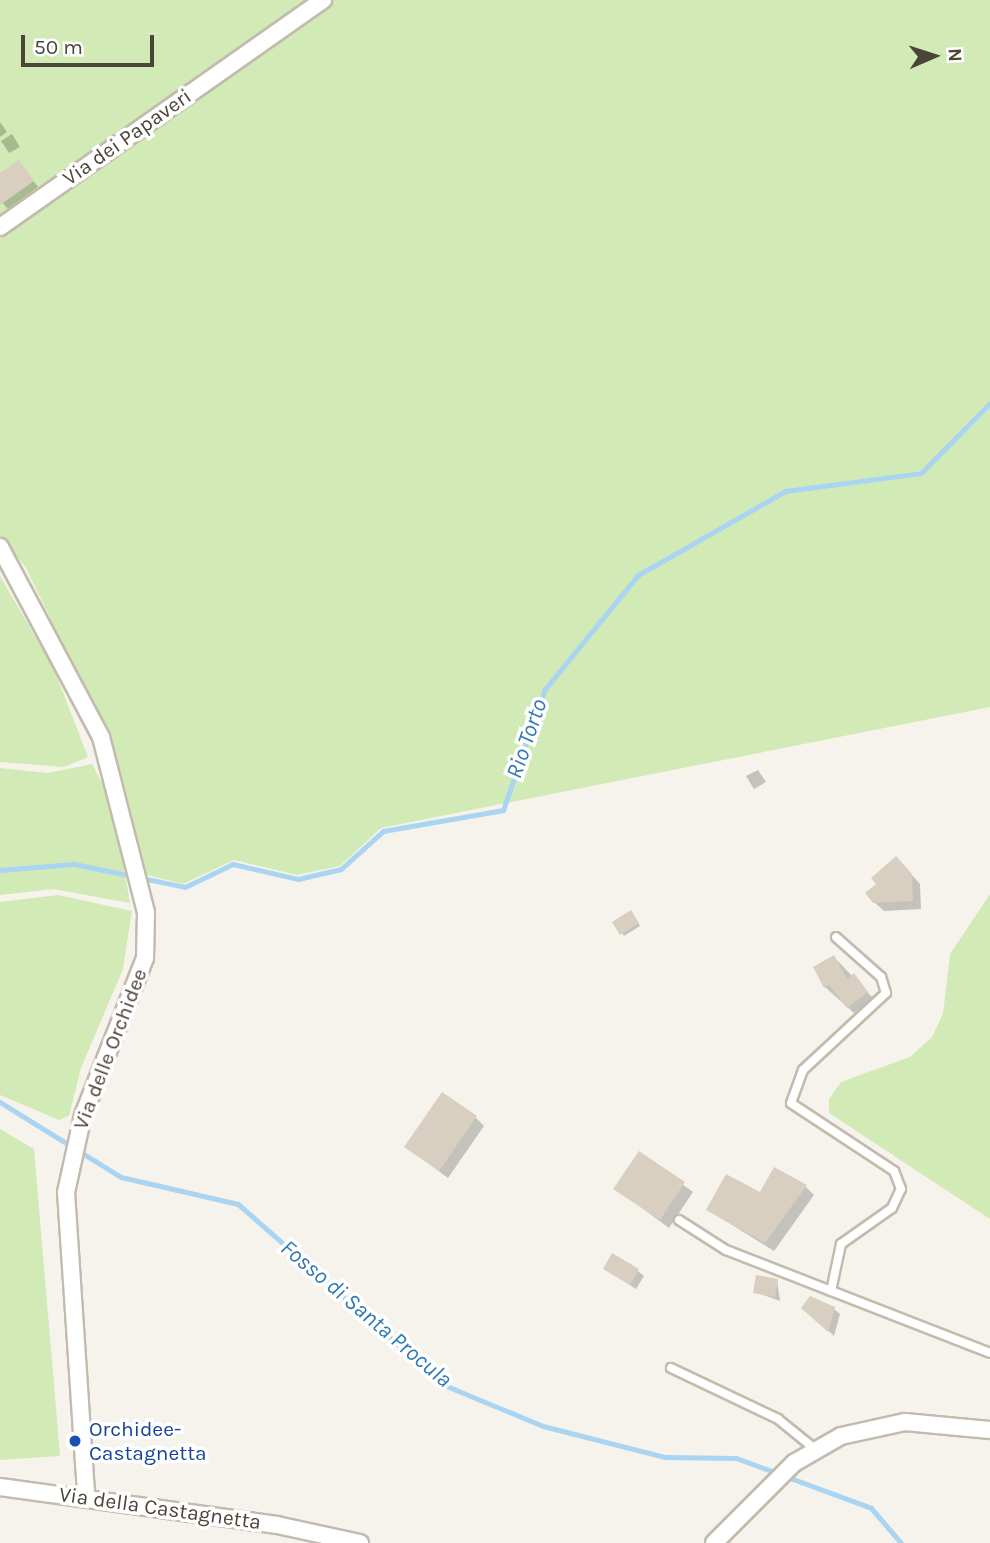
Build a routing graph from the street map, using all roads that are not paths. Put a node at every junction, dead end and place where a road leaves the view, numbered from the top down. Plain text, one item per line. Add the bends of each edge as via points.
1 (323, 0) edge
2 (0, 227) edge
3 (0, 548) edge
4 (836, 937) dead end
5 (679, 1220) dead end
6 (831, 1291) junction
7 (990, 1353) edge
8 (671, 1368) dead end
9 (990, 1430) edge
10 (816, 1450) junction
11 (0, 1487) edge
12 (86, 1497) junction
13 (360, 1543) edge
14 (714, 1543) edge

1 - 2 street, Via dei Papaveri
3 - 12 street, Via delle Orchidee via 97,727 141,891 145,958 77,1135 68,1182
4 - 6 lane via 881,977 886,993 803,1070 791,1102 894,1171 901,1189 892,1208 841,1244
5 - 6 lane via 719,1247
6 - 7 lane
8 - 10 lane via 779,1419
9 - 10 street via 891,1423 856,1430
10 - 14 street via 794,1463
11 - 12 street, Via della Castagnetta
12 - 13 street, Via della Castagnetta

